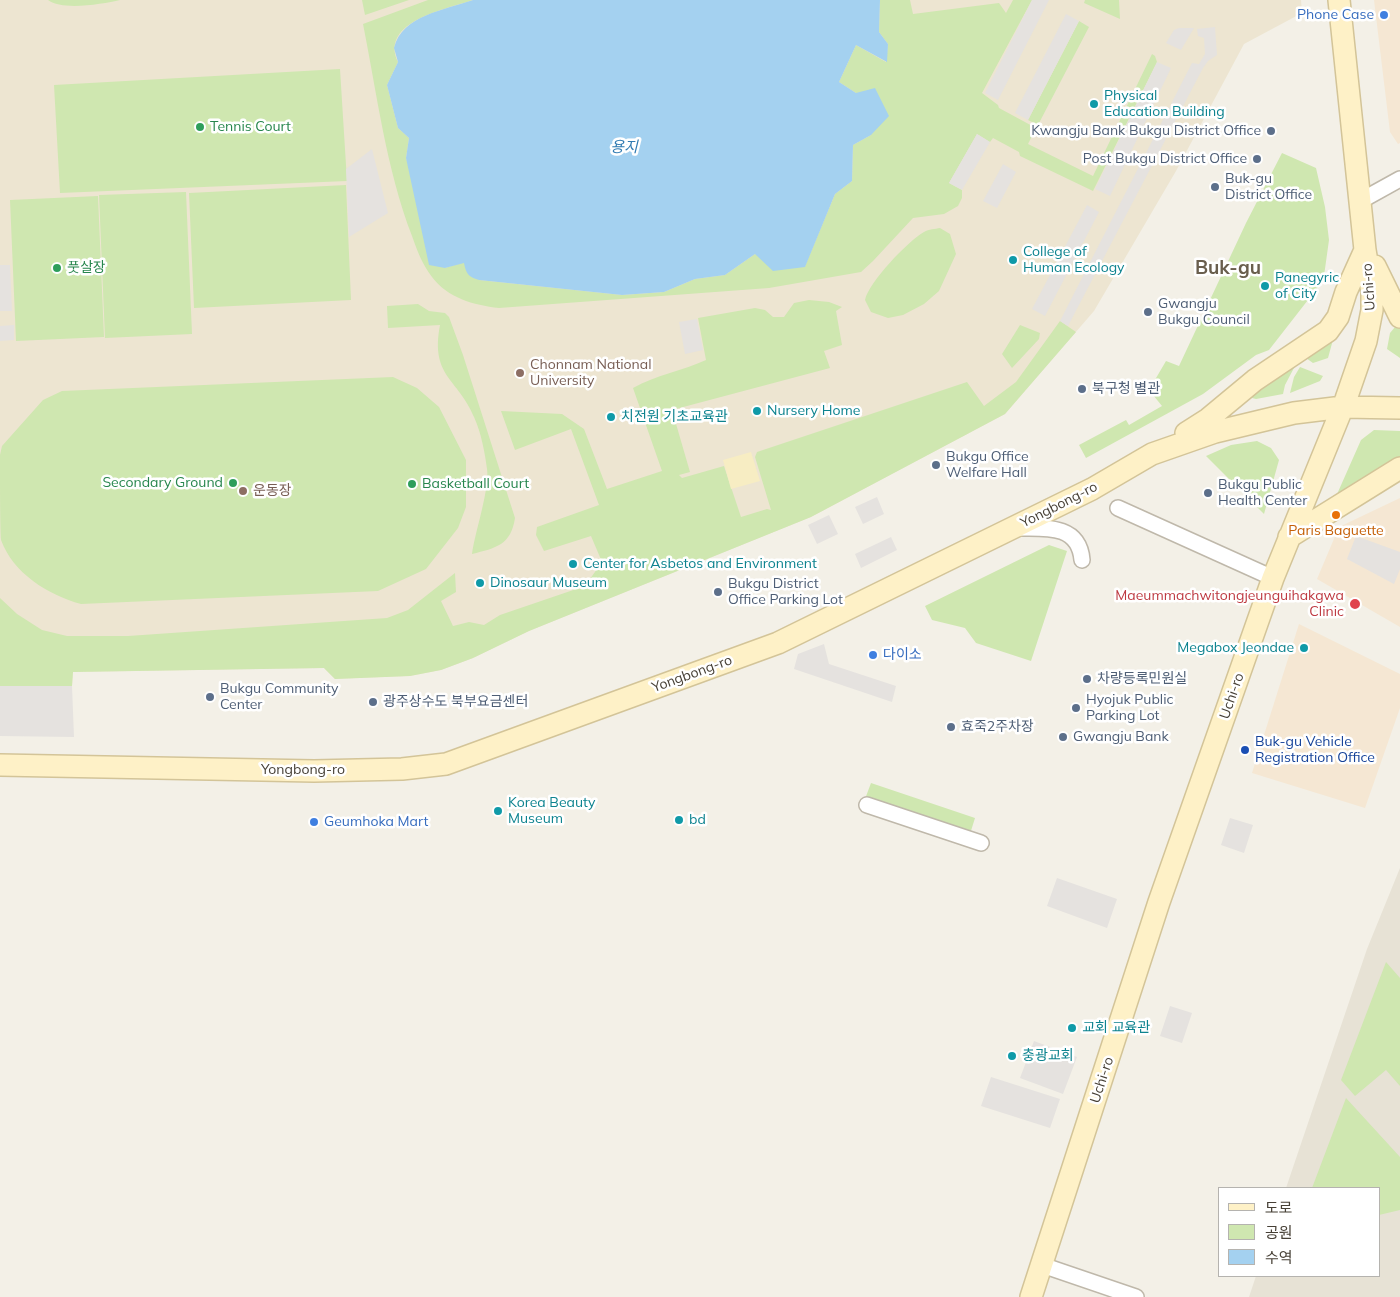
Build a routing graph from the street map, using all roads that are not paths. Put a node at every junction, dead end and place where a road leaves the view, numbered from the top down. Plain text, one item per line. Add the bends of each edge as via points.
1 (1339, 0) edge
2 (1400, 179) edge
3 (1362, 200) junction
4 (1365, 250) junction
5 (1400, 317) edge
6 (1343, 406) junction
7 (1400, 408) edge
8 (1152, 454) junction
9 (1400, 468) edge
10 (1118, 508) dead end
11 (1013, 528) junction
12 (1289, 537) junction
13 (1082, 560) dead end
14 (1273, 578) junction
15 (0, 765) edge
16 (867, 805) dead end
17 (981, 843) dead end
18 (1042, 1265) junction
19 (1031, 1297) edge
20 (1136, 1297) edge

1 - 3 main road, Uchi-ro
2 - 3 street
3 - 4 main road, Uchi-ro
4 - 5 main road
4 - 6 main road, Uchi-ro via 1372,310 1366,341
4 - 8 main road via 1338,317 1328,331 1255,380 1208,419
6 - 7 main road, Yongbong-ro
6 - 8 main road, Yongbong-ro via 1294,413 1215,432
6 - 12 main road, Uchi-ro
8 - 11 main road, Yongbong-ro via 1092,489
9 - 12 main road
10 - 14 street
11 - 13 street via 1046,528 1073,537 1081,546
11 - 15 main road, Yongbong-ro via 778,643 446,764 402,769 314,771
12 - 14 main road, Uchi-ro
14 - 18 main road, Uchi-ro via 1159,902
16 - 17 street
18 - 19 main road, Uchi-ro
18 - 20 street

